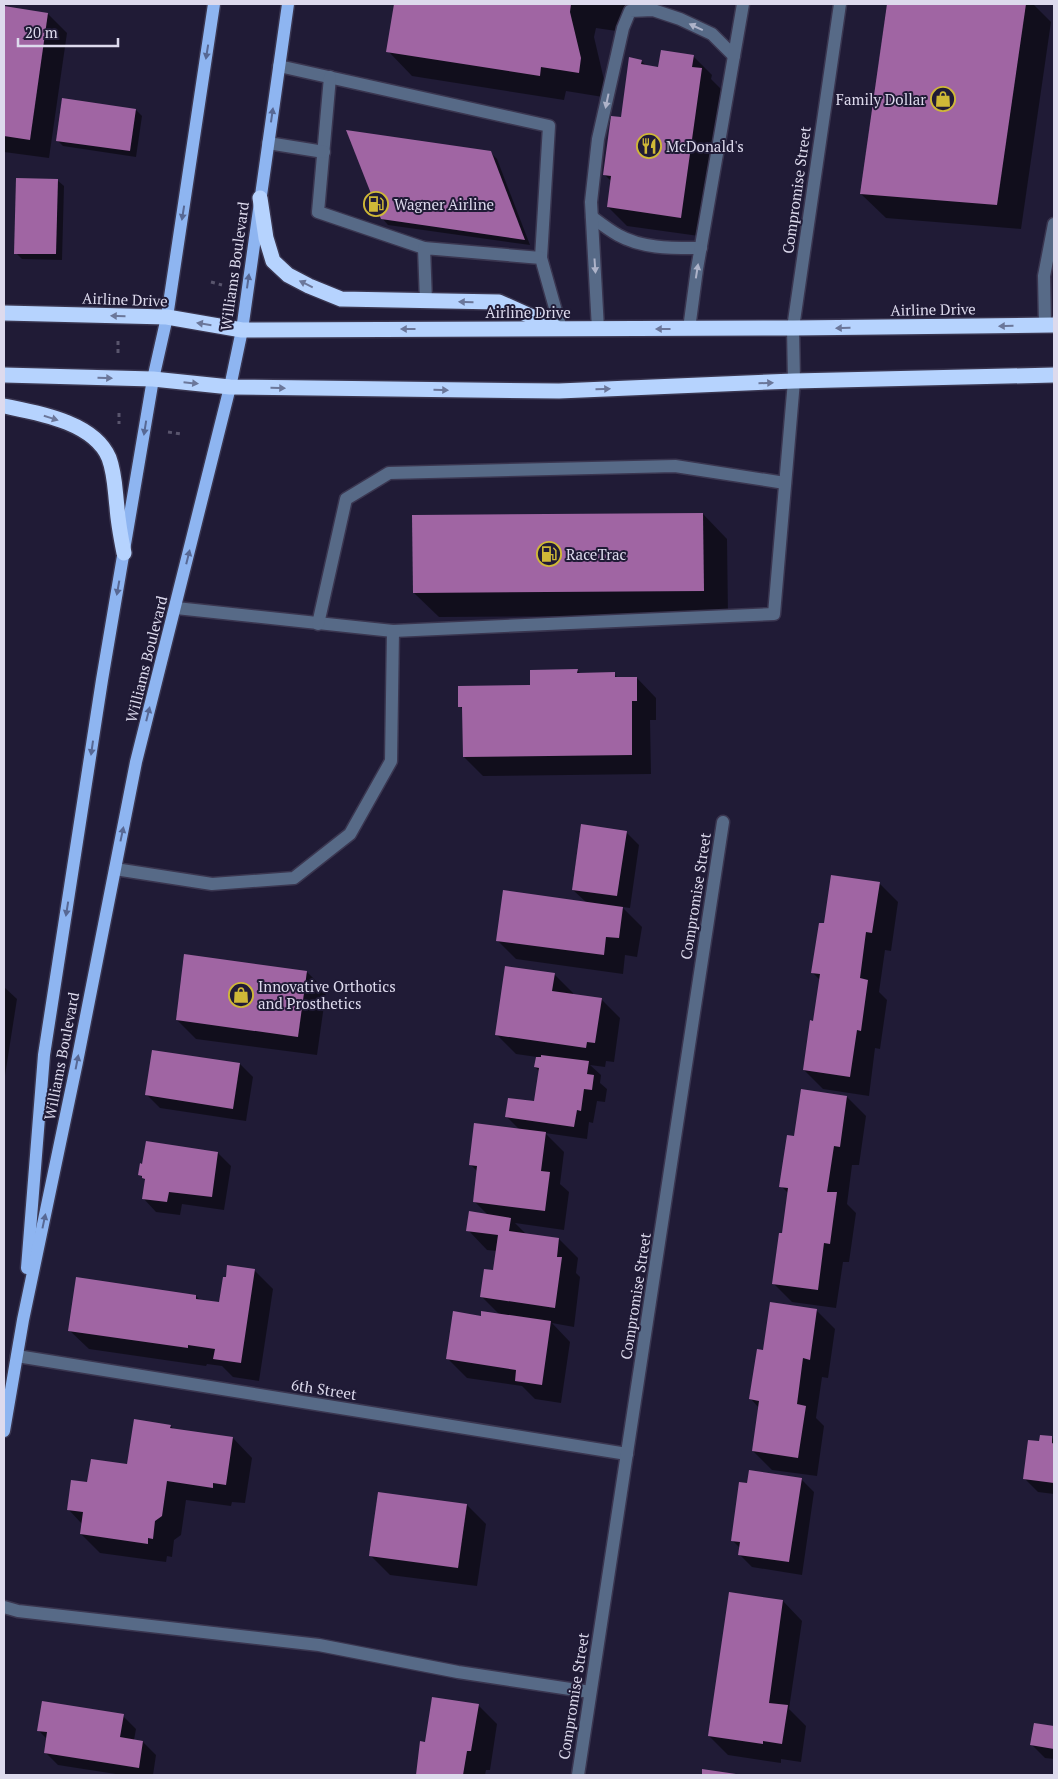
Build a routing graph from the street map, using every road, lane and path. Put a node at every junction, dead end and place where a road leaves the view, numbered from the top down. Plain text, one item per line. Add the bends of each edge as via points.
1 (214, 4) edge
2 (288, 4) edge
3 (742, 4) edge
4 (840, 4) edge
5 (634, 7) edge
6 (734, 56) junction
7 (279, 66) junction
8 (330, 77) junction
9 (268, 143) junction
10 (324, 152) junction
11 (260, 198) junction
12 (592, 217) junction
13 (1054, 224) edge
14 (424, 248) junction
15 (701, 248) junction
16 (541, 258) junction
17 (211, 282) dead end
18 (222, 285) dead end
19 (426, 301) junction
20 (4, 313) edge
21 (167, 317) junction
22 (1050, 325) edge
23 (793, 328) junction
24 (562, 329) junction
25 (598, 329) junction
26 (689, 329) junction
27 (242, 330) junction
28 (118, 340) dead end
29 (118, 353) dead end
30 (4, 375) edge
31 (1054, 375) edge
32 (153, 380) junction
33 (794, 381) junction
34 (230, 387) junction
35 (4, 406) edge
36 (119, 413) dead end
37 (119, 424) dead end
38 (162, 431) dead end
39 (181, 434) dead end
40 (785, 483) junction
41 (124, 553) junction
42 (176, 608) junction
43 (318, 624) junction
44 (393, 632) junction
45 (723, 822) dead end
46 (115, 869) junction
47 (23, 1320) junction
48 (17, 1356) junction
49 (4, 1431) edge
50 (627, 1454) junction
51 (4, 1607) edge
52 (590, 1692) junction
53 (578, 1775) edge

1 -> 21 main road, Williams Boulevard
2 - 7 main road, Williams Boulevard
3 - 6 street
4 - 23 street, Compromise Street
6 -> 5 street via 712,34 653,10
5 -> 12 street via 623,28 598,139
6 - 15 street
7 - 8 street
9 -> 7 main road, Williams Boulevard
8 - 10 street
8 - 16 street via 548,126
9 - 10 street
9 - 11 main road, Williams Boulevard
10 - 14 street via 318,212
19 -> 11 highway via 340,299 288,276 274,260 266,238
27 -> 11 main road, Williams Boulevard
12 - 15 street via 618,235 641,244
12 -> 25 street
13 - 22 street via 1044,276
14 - 16 street
14 - 19 street
26 -> 15 street
16 - 24 street
17 - 18 path
24 -> 19 highway via 499,302
21 -> 20 highway, Airline Drive
27 -> 21 highway, Airline Drive
21 - 32 main road, Williams Boulevard
22 -> 23 highway, Airline Drive
23 - 26 highway, Airline Drive
23 - 33 street, Compromise Street
24 - 25 highway, Airline Drive
24 -> 27 highway, Airline Drive
26 -> 25 highway, Airline Drive
27 - 34 main road, Williams Boulevard
28 - 29 path
30 -> 32 highway
31 - 33 highway
32 -> 34 highway
32 -> 41 main road, Williams Boulevard
34 -> 33 highway via 559,391
33 - 40 street, Compromise Street
42 -> 34 main road, Williams Boulevard
35 -> 41 highway via 74,425 97,440 109,458 114,476
36 - 37 path
38 - 39 path
40 - 43 street via 675,466 389,473 346,499
40 - 44 street, Compromise Street via 774,614
41 -> 47 main road, Williams Boulevard via 44,1055
42 - 43 street
46 -> 42 main road, Williams Boulevard via 136,762
43 - 44 street
44 - 46 street via 391,761 350,834 294,878 212,884
45 - 50 street, Compromise Street
47 -> 46 main road, Williams Boulevard
47 - 48 main road, Williams Boulevard
48 - 49 main road, Williams Boulevard
48 - 50 street, 6th Street
50 - 52 street, Compromise Street
51 - 52 street via 319,1645 458,1672
52 - 53 street, Compromise Street

